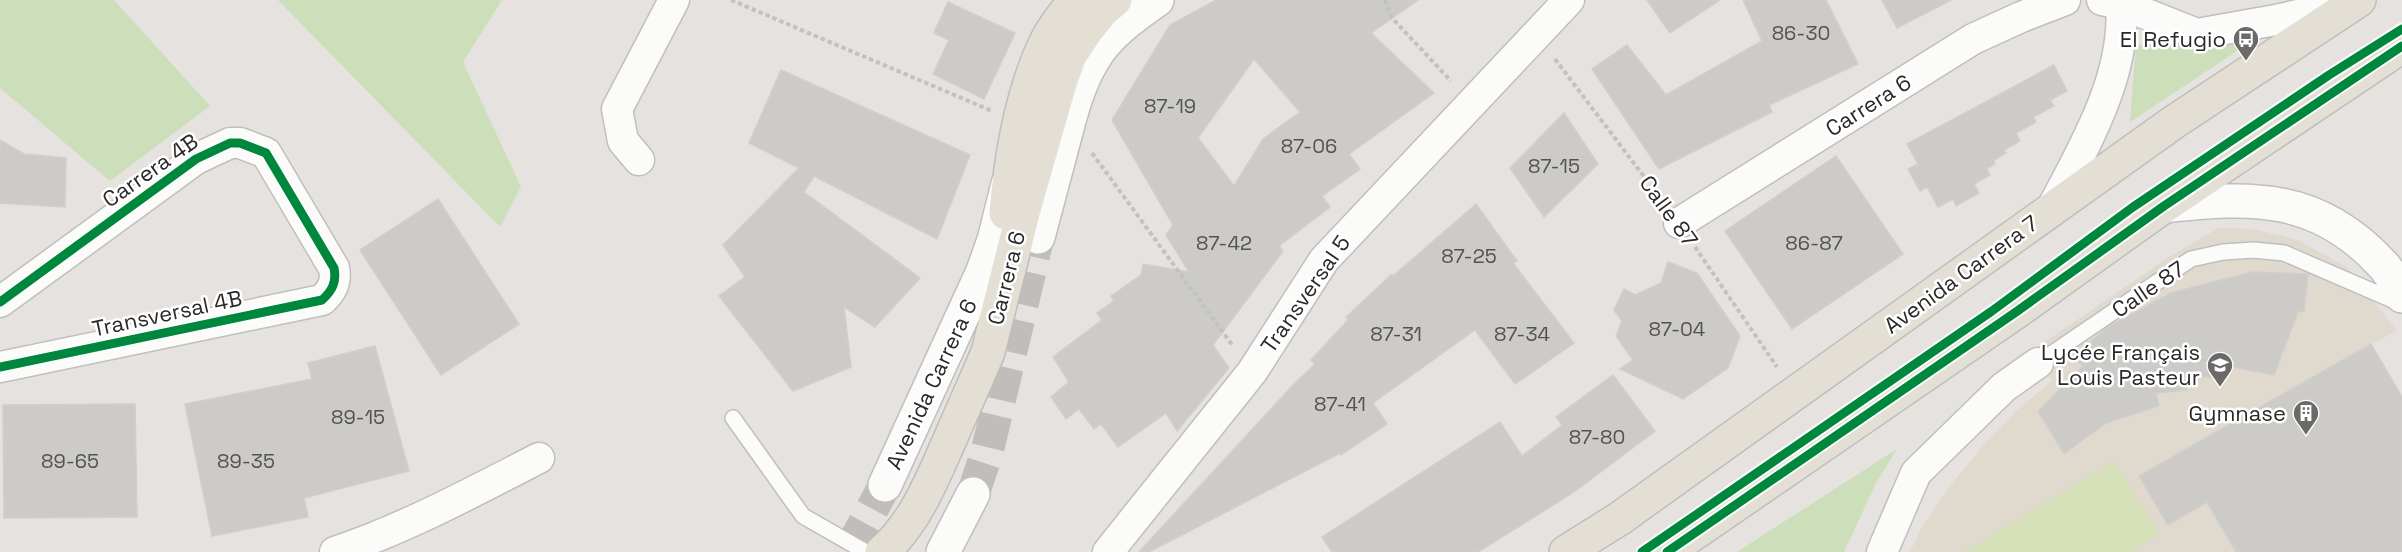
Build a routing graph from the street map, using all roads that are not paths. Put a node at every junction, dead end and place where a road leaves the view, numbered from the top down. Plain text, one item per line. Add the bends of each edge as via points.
1 (674, 0) edge
2 (1115, 0) edge
3 (1157, 0) edge
4 (1569, 0) edge
5 (2065, 0) edge
6 (2358, 1) edge
7 (2112, 2) edge
8 (1062, 7) edge
9 (2402, 45) edge
10 (639, 160) dead end
11 (1009, 179) junction
12 (2164, 206) junction
13 (2052, 208) junction
14 (1679, 224) road end
15 (1038, 237) tunnel mouth
16 (2393, 261) edge
17 (334, 285) joint
18 (2402, 296) edge
19 (0, 302) edge
20 (998, 304) junction
21 (2402, 304) edge
22 (2038, 363) joint
23 (0, 367) edge
24 (733, 418) dead end
25 (539, 458) dead end
26 (885, 485) tunnel mouth
27 (973, 494) tunnel mouth
28 (335, 552) edge
29 (866, 552) edge
30 (882, 552) edge
31 (943, 552) edge
32 (1108, 552) edge
33 (1566, 552) edge
34 (1667, 552) edge
35 (1882, 552) edge

1 - 10 street via 616,109 623,141
2 - 20 main road, Carrera 6 via 1102,11 1070,55
3 - 15 main road via 1117,32 1094,58 1076,96
4 - 32 street, Transversal 5 via 1324,260 1252,372
5 - 14 street, Carrera 6 via 1973,39
6 - 7 street via 2197,34
6 - 13 main road, Avenida Carrera 7
7 - 13 street via 2121,39 2115,71
8 - 11 main road, Avenida Carrera 6 via 1027,94
9 - 12 main road
11 - 20 main road, Avenida Carrera 6
11 - 26 main road, Avenida Carrera 6 via 983,271
12 - 16 main road via 2216,200 2292,205 2324,219
12 - 34 main road
13 - 33 main road, Avenida Carrera 7 via 1619,519
16 - 18 main road
17 - 19 street, Carrera 4B via 334,268 266,153 230,143 196,159
17 - 23 street, Transversal 4B via 322,300
20 - 30 main road, Carrera 6 via 988,352 936,471 905,526
21 - 22 lane, Calle 87 via 2284,253 2223,252 2192,259
22 - 35 street, Calle 87 via 2004,387 1916,473
24 - 29 lane via 803,516
25 - 28 street via 435,510
27 - 31 main road

